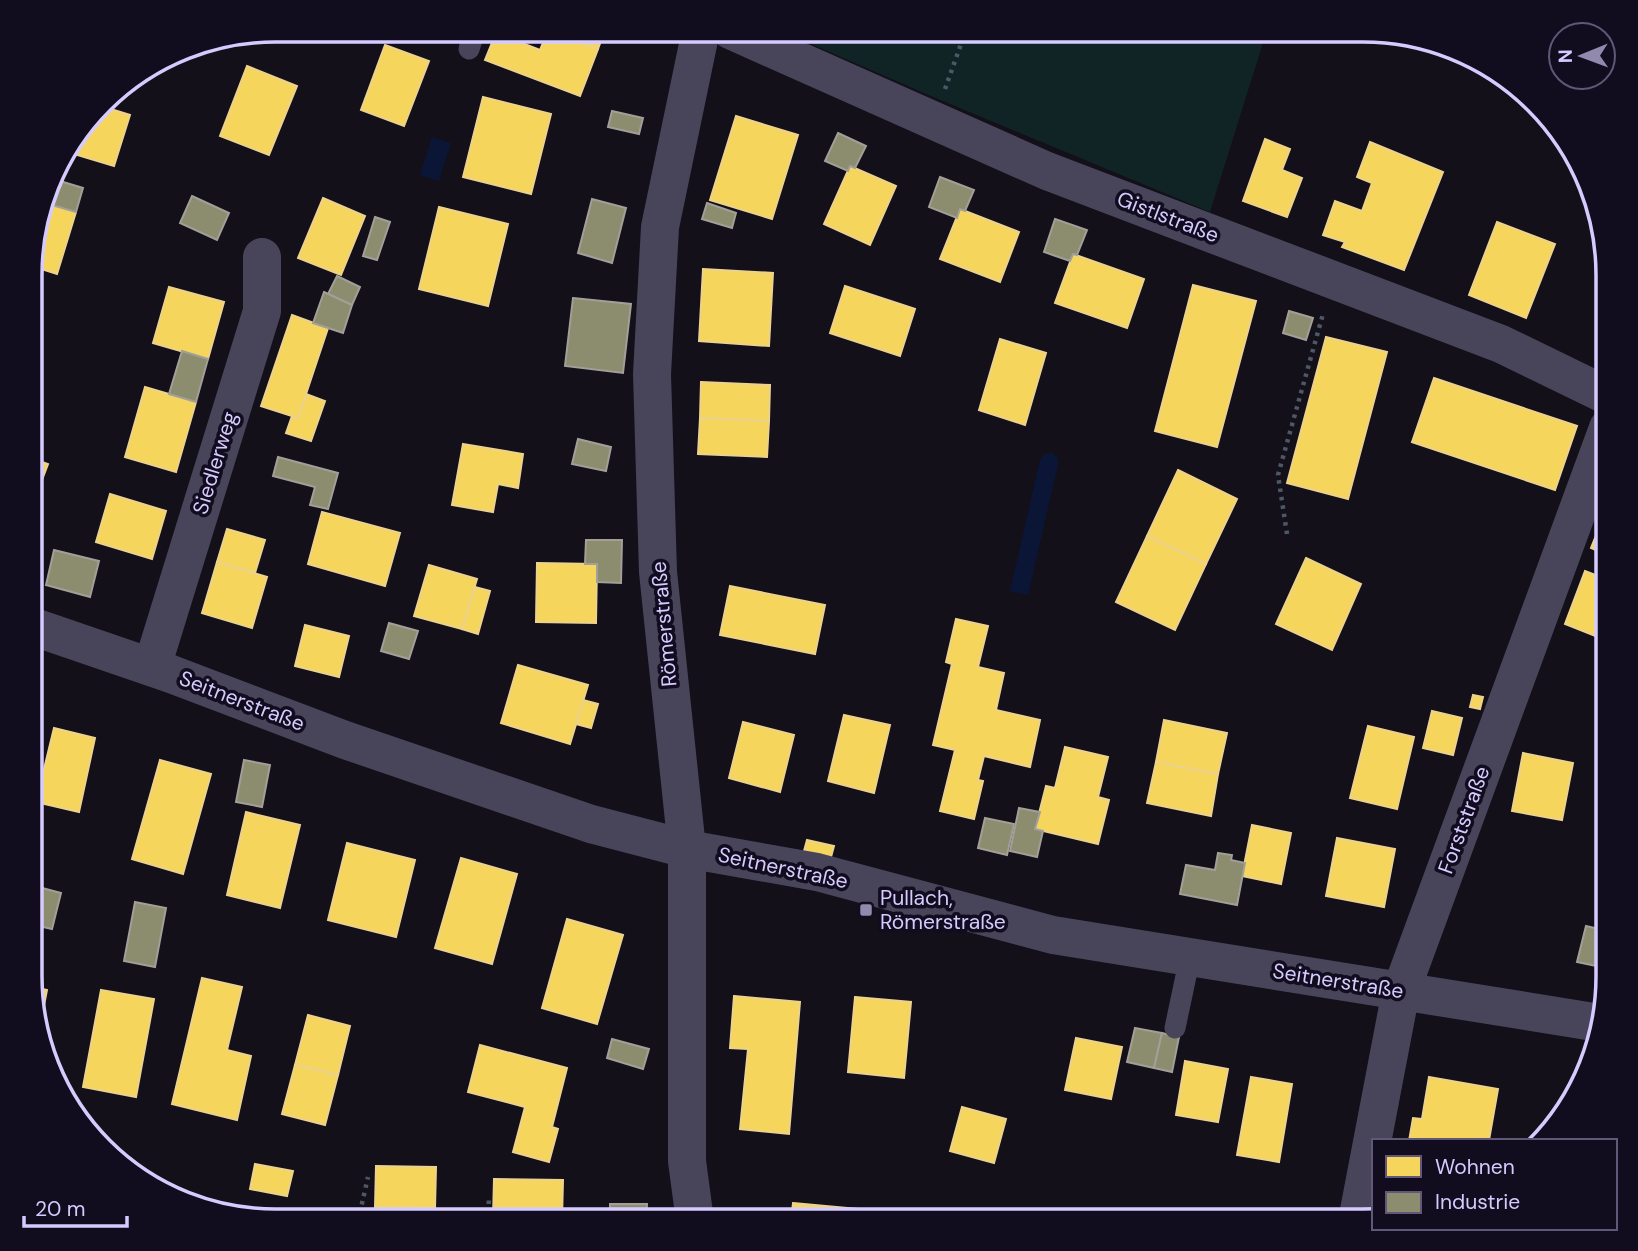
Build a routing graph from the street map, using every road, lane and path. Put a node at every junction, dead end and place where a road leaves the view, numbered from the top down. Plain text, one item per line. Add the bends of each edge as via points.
1 (699, 42) edge
2 (757, 42) edge
3 (962, 42) edge
4 (934, 121) junction
5 (262, 257) dead end
6 (1333, 280) junction
7 (1596, 390) edge
8 (1596, 461) edge
9 (1287, 534) dead end
10 (42, 629) edge
11 (152, 667) junction
12 (687, 849) junction
13 (1190, 957) junction
14 (1401, 991) junction
15 (1591, 1022) edge
16 (1175, 1028) dead end
17 (1373, 1139) edge
18 (1372, 1143) edge
19 (368, 1177) dead end
20 (489, 1197) dead end
21 (361, 1209) edge
22 (488, 1209) edge
23 (693, 1209) edge
24 (1359, 1209) edge

1 - 12 street, Römerstraße via 660,227 652,374 658,572
2 - 4 street, Gistlstraße
3 - 4 path
4 - 6 street, Gistlstraße via 1047,171
5 - 11 street, Siedlerweg via 262,311
6 - 7 street, Gistlstraße via 1501,344
6 - 9 path via 1278,475
8 - 14 street, Forststraße
10 - 11 street, Seitnerstraße
11 - 12 street, Seitnerstraße via 345,740 590,824
12 - 13 street, Seitnerstraße via 817,873 1053,934
12 - 23 street, Römerstraße via 687,1161
13 - 14 street, Seitnerstraße
13 - 16 lane
14 - 15 street, Seitnerstraße
14 - 17 street, Forststraße
18 - 24 street, Forststraße
19 - 21 path
20 - 22 path

